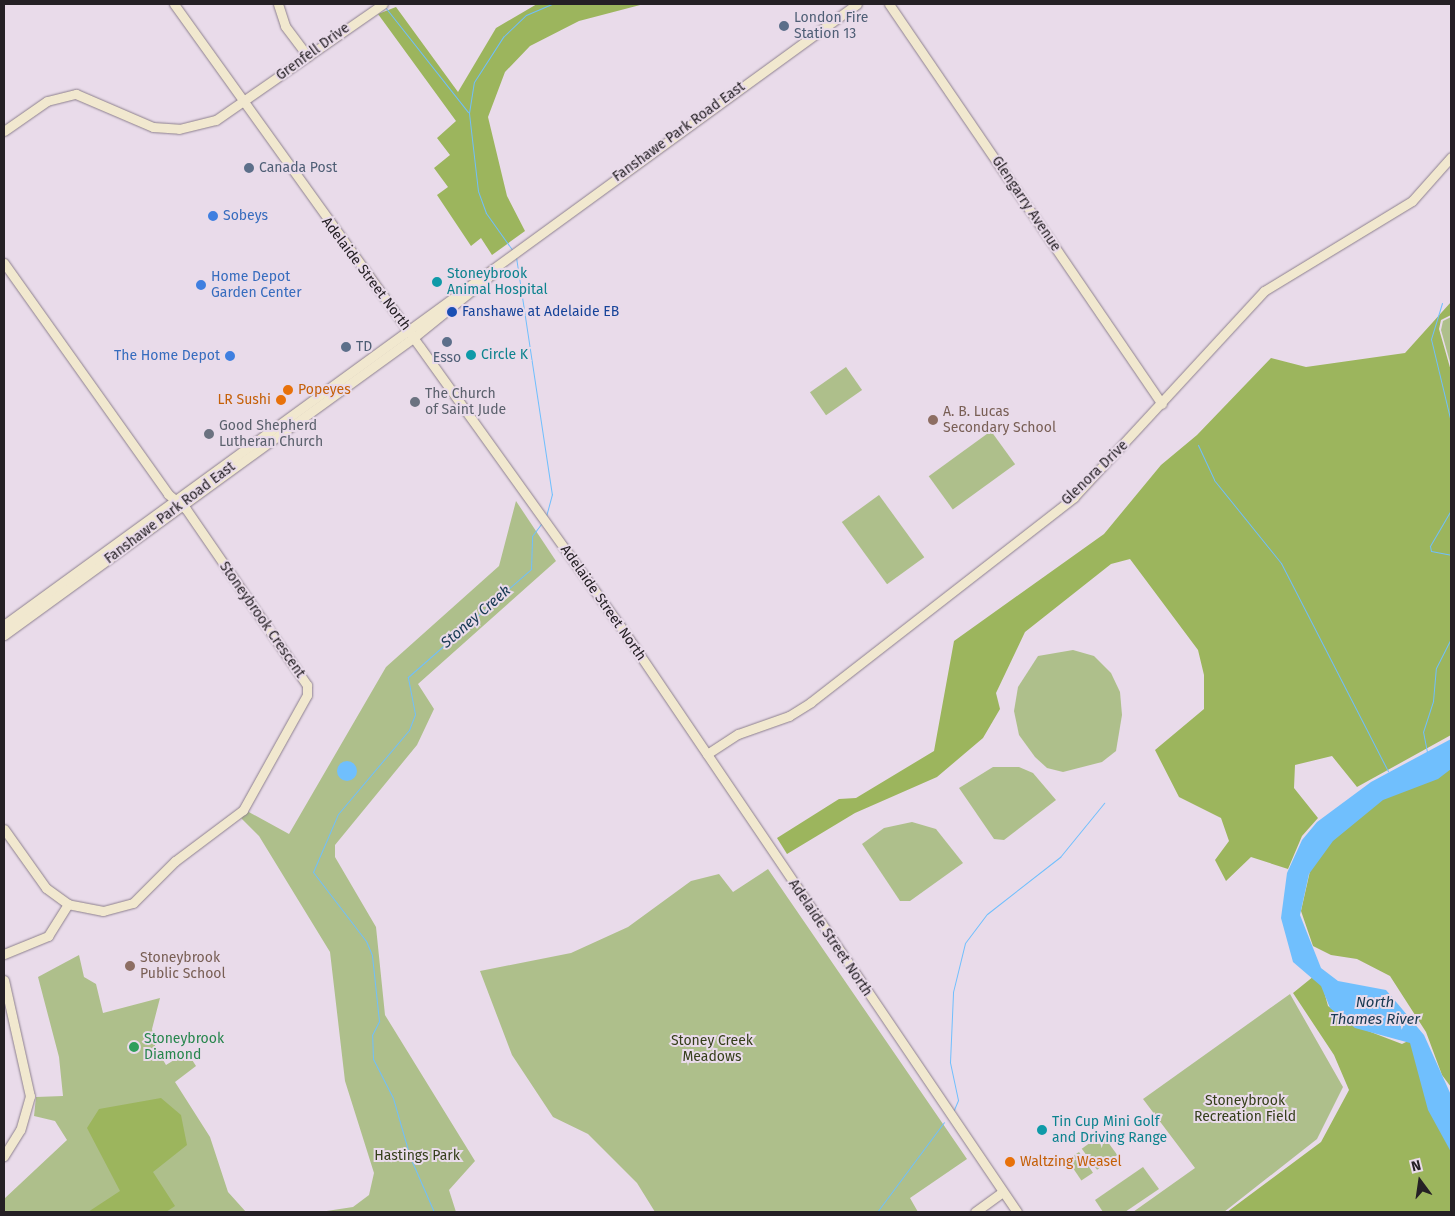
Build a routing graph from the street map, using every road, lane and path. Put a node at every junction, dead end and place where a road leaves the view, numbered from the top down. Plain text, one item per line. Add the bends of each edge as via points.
1 (174, 4) edge
2 (278, 4) edge
3 (383, 4) edge
4 (857, 4) edge
5 (889, 4) edge
6 (308, 56) junction
7 (244, 102) junction
8 (4, 131) edge
9 (1451, 157) edge
10 (4, 263) edge
11 (503, 264) junction
12 (407, 330) junction
13 (413, 338) junction
14 (1162, 404) junction
15 (177, 502) junction
16 (4, 625) edge
17 (4, 635) edge
18 (707, 754) junction
19 (4, 829) edge
20 (68, 904) junction
21 (4, 954) edge
22 (4, 980) edge
23 (4, 1156) edge
24 (1003, 1192) junction
25 (975, 1212) edge
26 (1017, 1212) edge

1 - 7 main road, Adelaide Street North
2 - 6 main road via 285,26
3 - 6 main road, Grenfell Drive
4 - 11 main road, Fanshawe Park Road East
5 - 14 main road, Glengarry Avenue
6 - 7 main road, Grenfell Drive
7 - 8 main road, Grenfell Drive via 216,120 169,129 84,95 66,95 47,100
7 - 12 main road, Adelaide Street North
9 - 14 main road, Glenora Drive via 1412,201 1264,291
10 - 15 main road, Stoneybrook Crescent
11 - 12 main road, Fanshawe Park Road East
11 - 13 main road, Fanshawe Park Road East
12 - 13 main road, Adelaide Street North
12 - 15 main road, Fanshawe Park Road East
13 - 15 main road, Fanshawe Park Road East
13 - 18 main road, Adelaide Street North via 529,496
14 - 18 main road, Glenora Drive via 1074,497 887,647 789,716 738,734
15 - 16 main road, Fanshawe Park Road East
15 - 17 main road, Fanshawe Park Road East
15 - 20 main road, Stoneybrook Crescent via 307,685 306,695 242,810 175,861 133,903 103,912
18 - 24 main road, Adelaide Street North
19 - 20 main road, Stoneybrook Crescent via 46,888
20 - 21 main road via 48,936
22 - 23 main road via 30,1096 20,1130
24 - 25 main road
24 - 26 main road, Adelaide Street North

